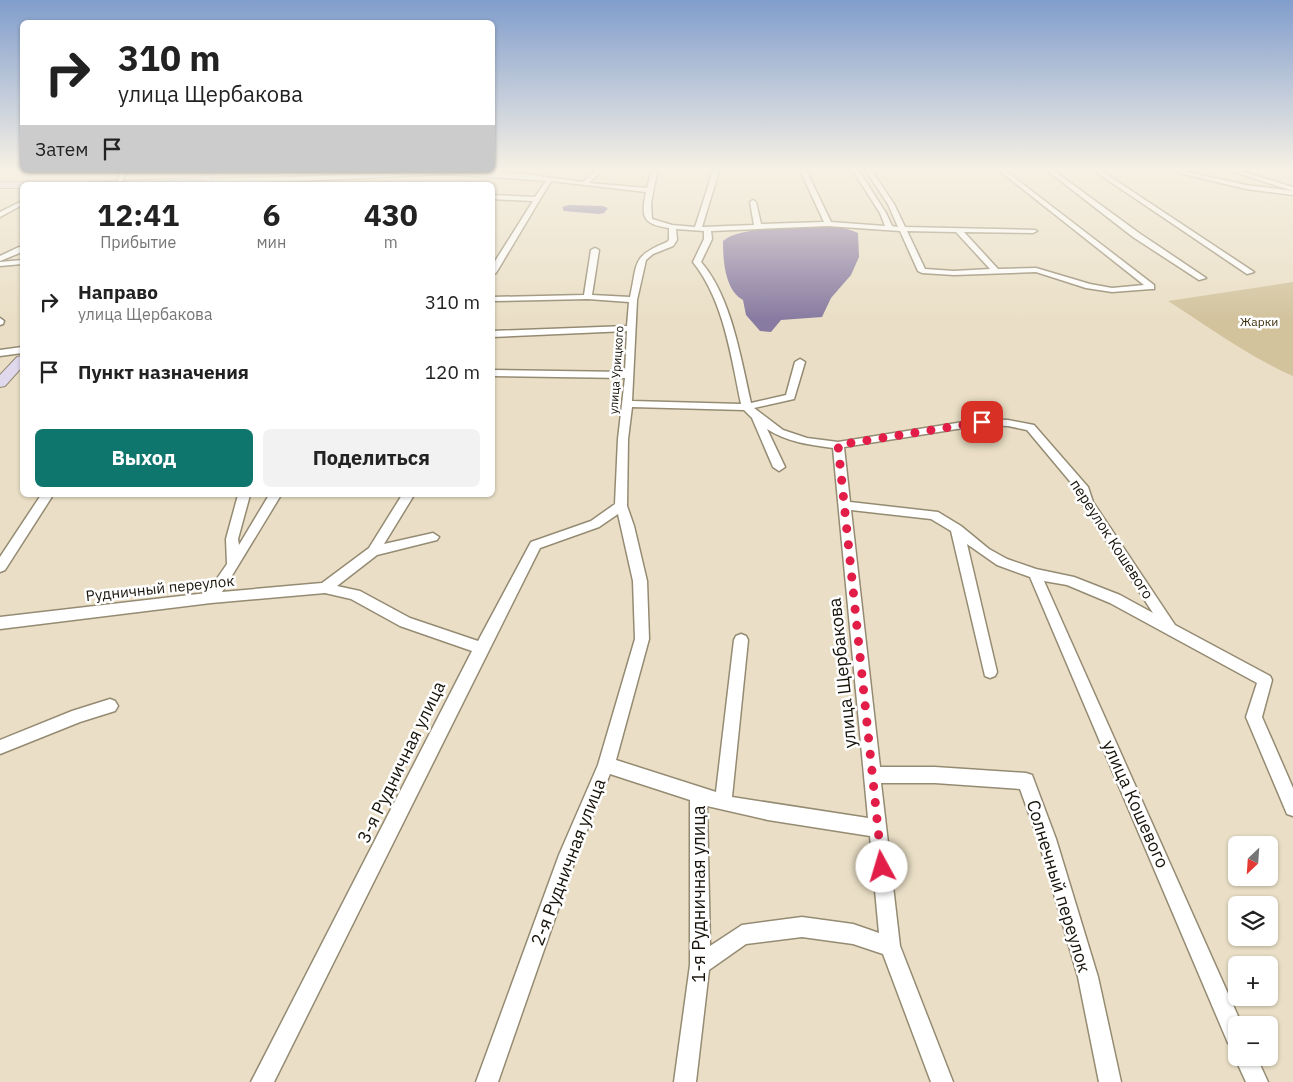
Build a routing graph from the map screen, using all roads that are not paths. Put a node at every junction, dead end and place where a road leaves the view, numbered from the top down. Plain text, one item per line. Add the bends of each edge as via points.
1 (525, 218) edge
2 (648, 218) edge
3 (705, 218) edge
4 (756, 218) edge
5 (825, 218) edge
6 (885, 218) edge
7 (899, 218) edge
8 (1066, 218) edge
9 (1114, 218) edge
10 (1169, 218) edge
11 (828, 224) junction
12 (758, 226) junction
13 (672, 227) junction
14 (889, 227) junction
15 (703, 229) junction
16 (904, 229) junction
17 (958, 230) junction
18 (1033, 231) dead end
19 (20, 250) edge
20 (595, 250) dead end
21 (0, 259) edge
22 (20, 262) edge
23 (0, 264) edge
24 (495, 268) edge
25 (996, 271) junction
26 (1250, 272) dead end
27 (1202, 278) dead end
28 (588, 297) junction
29 (495, 299) edge
30 (633, 300) junction
31 (631, 328) junction
32 (495, 334) edge
33 (20, 350) edge
34 (0, 353) edge
35 (20, 362) edge
36 (800, 362) dead end
37 (495, 372) edge
38 (630, 375) junction
39 (0, 383) edge
40 (627, 404) junction
41 (747, 407) junction
42 (757, 417) junction
43 (838, 445) junction
44 (778, 467) dead end
45 (46, 497) edge
46 (243, 497) edge
47 (274, 497) edge
48 (407, 497) edge
49 (845, 505) junction
50 (621, 506) junction
51 (957, 529) junction
52 (433, 537) dead end
53 (373, 551) junction
54 (233, 566) junction
55 (0, 567) edge
56 (1035, 574) junction
57 (325, 588) junction
58 (211, 598) junction
59 (0, 623) edge
60 (1171, 630) junction
61 (642, 639) joint
62 (741, 640) dead end
63 (480, 648) junction
64 (990, 672) dead end
65 (110, 706) dead end
66 (0, 747) edge
67 (606, 765) junction
68 (873, 775) junction
69 (698, 795) junction
70 (723, 803) junction
71 (1293, 808) edge
72 (878, 828) junction
73 (890, 946) junction
74 (700, 965) junction
75 (1228, 1016) edge
76 (1250, 1066) edge
77 (262, 1082) edge
78 (487, 1082) edge
79 (685, 1082) edge
80 (942, 1082) edge
81 (1110, 1082) edge
82 (1257, 1082) edge

1 - 24 street
2 - 13 street
3 - 15 street
4 - 12 street
5 - 11 street
6 - 14 street
7 - 16 street
8 - 25 street via 1152,287 1112,290 1036,270
9 - 27 street
10 - 26 street
11 - 12 street
11 - 14 street
12 - 15 street
13 - 15 street
13 - 30 street, улица Урицкого via 673,240 670,244 642,259
14 - 16 street
15 - 41 street via 708,239 697,262 720,304
16 - 17 street
16 - 25 street via 922,272
17 - 18 street
17 - 25 street
19 - 21 street
20 - 28 street
22 - 23 street
28 - 29 street
28 - 30 street
30 - 31 street, улица Урицкого
31 - 32 street
31 - 38 street, улица Урицкого
33 - 34 street
35 - 39 street
36 - 41 street via 790,397
37 - 38 street
38 - 40 street, улица Урицкого
40 - 41 street
40 - 50 street, улица Урицкого
41 - 42 street
42 - 43 street via 779,432 805,441
42 - 44 street
43 - 49 street, улица Щербакова
43 - 60 street, переулок Кошевого via 982,422 1030,427 1084,490 1086,502
45 - 55 street
46 - 54 street via 232,539
47 - 54 street
48 - 53 street
49 - 51 street via 934,515
49 - 68 street, улица Щербакова
50 - 61 street, улица Урицкого via 640,580
50 - 63 street, 3-я Рудничная улица via 595,524 535,545
51 - 56 street via 1002,562
51 - 64 street
52 - 53 street
53 - 57 street
54 - 58 street
56 - 60 street via 1070,580 1115,599
56 - 75 street, улица Кошевого
57 - 58 street, Рудничный переулок
57 - 63 street, Рудничный переулок via 355,595 405,622
58 - 59 street, Рудничный переулок
60 - 71 street via 1265,680 1254,717
61 - 67 street, 2-я Рудничная улица
62 - 70 street, 1-я Рудничная улица
63 - 77 street, 3-я Рудничная улица
65 - 66 street
67 - 69 street
67 - 78 street, 2-я Рудничная улица via 568,855
68 - 72 street, улица Щербакова
68 - 81 street, Солнечный переулок via 1026,782 1047,839 1088,977
69 - 70 street
69 - 74 street, 1-я Рудничная улица
70 - 72 street
72 - 73 street, улица Щербакова
73 - 74 street via 853,934 802,927 742,936
73 - 80 street, улица Щербакова
74 - 79 street, 1-я Рудничная улица
76 - 82 street

